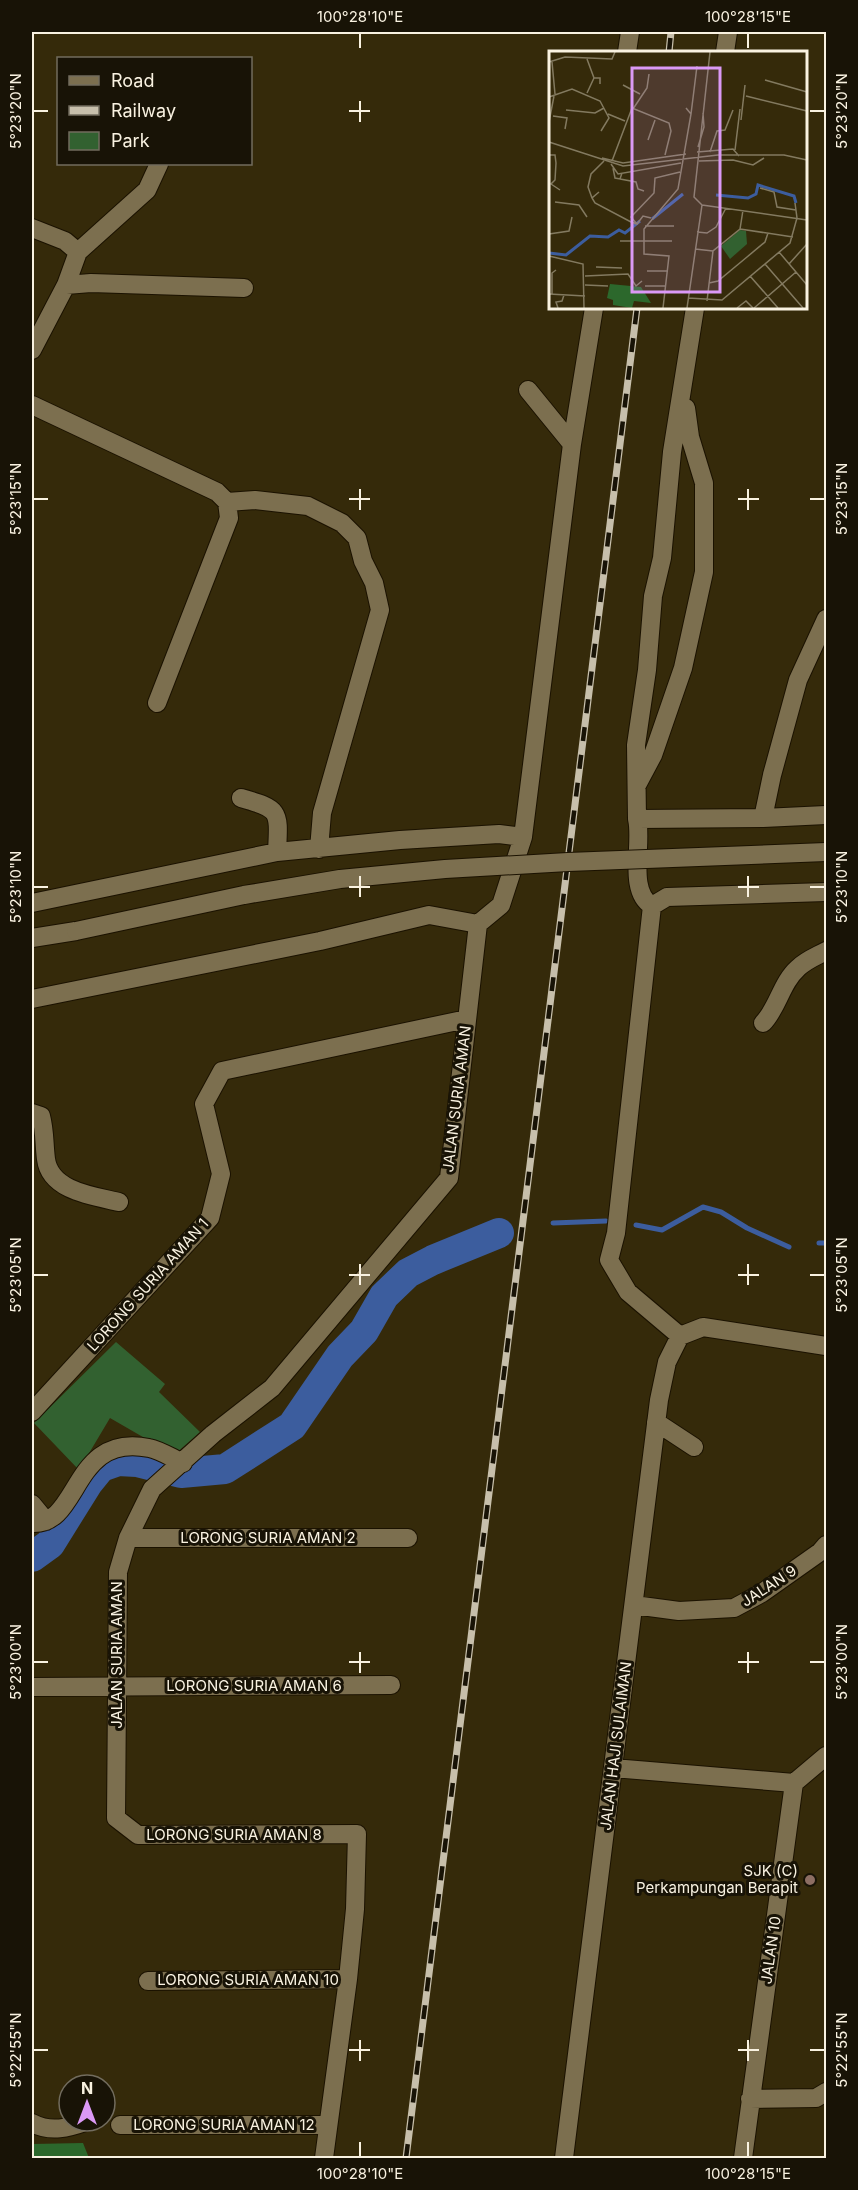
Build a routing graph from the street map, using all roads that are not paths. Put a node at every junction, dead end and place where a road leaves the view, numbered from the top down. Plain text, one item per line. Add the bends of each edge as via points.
1 (630, 32) edge
2 (728, 32) edge
3 (627, 51) edge
4 (726, 51) edge
5 (159, 165) edge
6 (32, 228) edge
7 (78, 252) junction
8 (66, 285) junction
9 (244, 288) dead end
10 (594, 309) edge
11 (695, 309) edge
12 (32, 350) edge
13 (528, 390) dead end
14 (683, 391) junction
15 (32, 405) edge
16 (572, 444) junction
17 (227, 502) junction
18 (826, 619) edge
19 (157, 704) dead end
20 (637, 785) junction
21 (241, 798) dead end
22 (826, 815) edge
23 (763, 818) junction
24 (637, 819) junction
25 (523, 837) junction
26 (319, 849) junction
27 (277, 852) junction
28 (826, 852) edge
29 (826, 892) edge
30 (32, 903) edge
31 (652, 906) junction
32 (478, 924) junction
33 (32, 938) edge
34 (826, 951) edge
35 (32, 999) edge
36 (467, 1019) junction
37 (763, 1023) dead end
38 (32, 1113) edge
39 (119, 1202) dead end
40 (680, 1336) junction
41 (826, 1346) edge
42 (32, 1412) edge
43 (656, 1422) junction
44 (694, 1447) dead end
45 (183, 1463) junction
46 (32, 1504) edge
47 (39, 1522) edge
48 (128, 1538) junction
49 (408, 1538) dead end
50 (826, 1545) edge
51 (634, 1605) junction
52 (391, 1685) dead end
53 (32, 1687) edge
54 (117, 1687) junction
55 (826, 1756) edge
56 (613, 1768) junction
57 (794, 1783) junction
58 (116, 1818) joint
59 (348, 1980) junction
60 (148, 1981) dead end
61 (826, 2092) edge
62 (750, 2099) junction
63 (32, 2123) edge
64 (120, 2125) dead end
65 (328, 2125) junction
66 (57, 2129) edge
67 (324, 2158) edge
68 (564, 2158) edge
69 (743, 2158) edge

1 - 3 street
2 - 4 street
5 - 7 street via 147,190
6 - 7 street via 65,241
7 - 8 street
8 - 9 street
8 - 12 street
10 - 16 street
11 - 14 street
13 - 16 street
14 - 20 street via 672,452 662,558 653,596 636,745
14 - 20 street via 690,437 704,483 704,572 682,668 653,755
15 - 17 street via 217,492
16 - 25 street
17 - 19 street via 229,518
17 - 26 street via 255,500 308,506 342,523 357,538 374,583 380,610 321,813
18 - 23 street via 798,680
20 - 24 street
21 - 27 street via 268,806 274,812
22 - 23 street
23 - 24 street
24 - 31 street via 639,886 646,903
25 - 26 street via 499,834
25 - 32 street via 501,905
26 - 27 street
27 - 30 street
28 - 33 street, bridge via 568,862 340,879
29 - 31 street via 667,897
31 - 40 street via 616,1233 609,1260 628,1292
32 - 35 street via 429,915
32 - 36 street, JALAN SURIA AMAN
34 - 37 street via 789,977 772,1014
36 - 42 street, LORONG SURIA AMAN 1 via 222,1071 204,1104 221,1174 210,1218
36 - 45 street, JALAN SURIA AMAN via 449,1178 272,1388
38 - 39 street via 41,1116 46,1161 54,1179 81,1193
40 - 41 street via 703,1327
40 - 43 street, JALAN HAJI SULAIMAN via 667,1362
43 - 44 street
43 - 51 street, JALAN HAJI SULAIMAN
45 - 47 street via 150,1448 109,1449 93,1460 55,1516
45 - 48 street, JALAN SURIA AMAN via 152,1490
46 - 47 street
48 - 49 street, LORONG SURIA AMAN 2
48 - 54 street, JALAN SURIA AMAN via 118,1572
50 - 51 street, JALAN 9 via 762,1593 734,1608 679,1611
51 - 56 street, JALAN HAJI SULAIMAN
52 - 54 street, LORONG SURIA AMAN 6
53 - 54 street, LORONG SURIA AMAN 6
54 - 58 street, JALAN SURIA AMAN
55 - 57 street
56 - 57 street
56 - 68 street, JALAN HAJI SULAIMAN
57 - 62 street, JALAN 10
58 - 59 street, LORONG SURIA AMAN 8 via 138,1835 357,1834
59 - 60 street, LORONG SURIA AMAN 10
59 - 65 street
61 - 62 street via 816,2098
62 - 69 street, JALAN 10
63 - 66 street
64 - 65 street, LORONG SURIA AMAN 12
65 - 67 street

